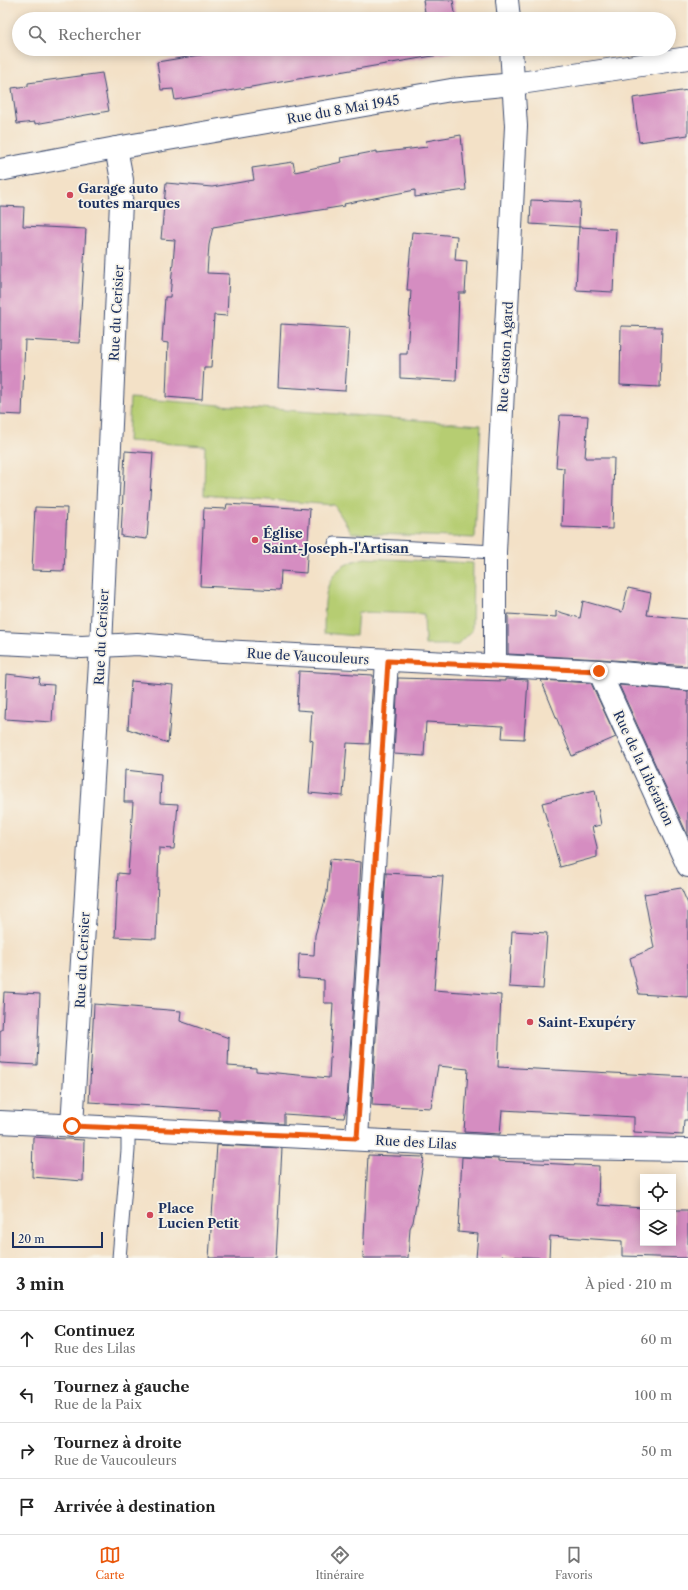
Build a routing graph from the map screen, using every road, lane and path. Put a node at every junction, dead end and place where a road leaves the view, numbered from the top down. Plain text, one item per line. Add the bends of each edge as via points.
1 (507, 0) edge
2 (508, 12) edge
3 (512, 56) edge
4 (688, 58) edge
5 (514, 84) junction
6 (116, 148) junction
7 (0, 170) edge
8 (335, 544) dead end
9 (495, 552) junction
10 (0, 643) edge
11 (101, 646) junction
12 (388, 661) junction
13 (495, 665) junction
14 (599, 671) junction
15 (688, 679) edge
16 (688, 866) edge
17 (0, 1122) edge
18 (72, 1126) junction
19 (128, 1129) junction
20 (357, 1138) junction
21 (688, 1150) edge
22 (120, 1258) edge

1 - 2 street
3 - 5 street, Rue Gaston Agard
4 - 5 street, Rue du 8 Mai 1945
5 - 6 street, Rue du 8 Mai 1945 via 451,90
5 - 9 street, Rue Gaston Agard via 516,126
6 - 7 street, Rue du 8 Mai 1945
6 - 11 street, Rue du Cerisier via 122,180
8 - 9 lane
9 - 13 street, Rue Gaston Agard
10 - 11 street, Rue de Vaucouleurs
11 - 12 street, Rue de Vaucouleurs via 137,644
11 - 18 street, Rue du Cerisier
12 - 13 street, Rue de Vaucouleurs
12 - 20 street
13 - 14 street, Rue de Vaucouleurs
14 - 15 street, Rue de Vaucouleurs
14 - 16 street, Rue de la Libération
17 - 18 street, Rue des Lilas
18 - 19 street, Rue des Lilas
19 - 20 street, Rue des Lilas
19 - 22 lane
20 - 21 street, Rue des Lilas via 505,1147

